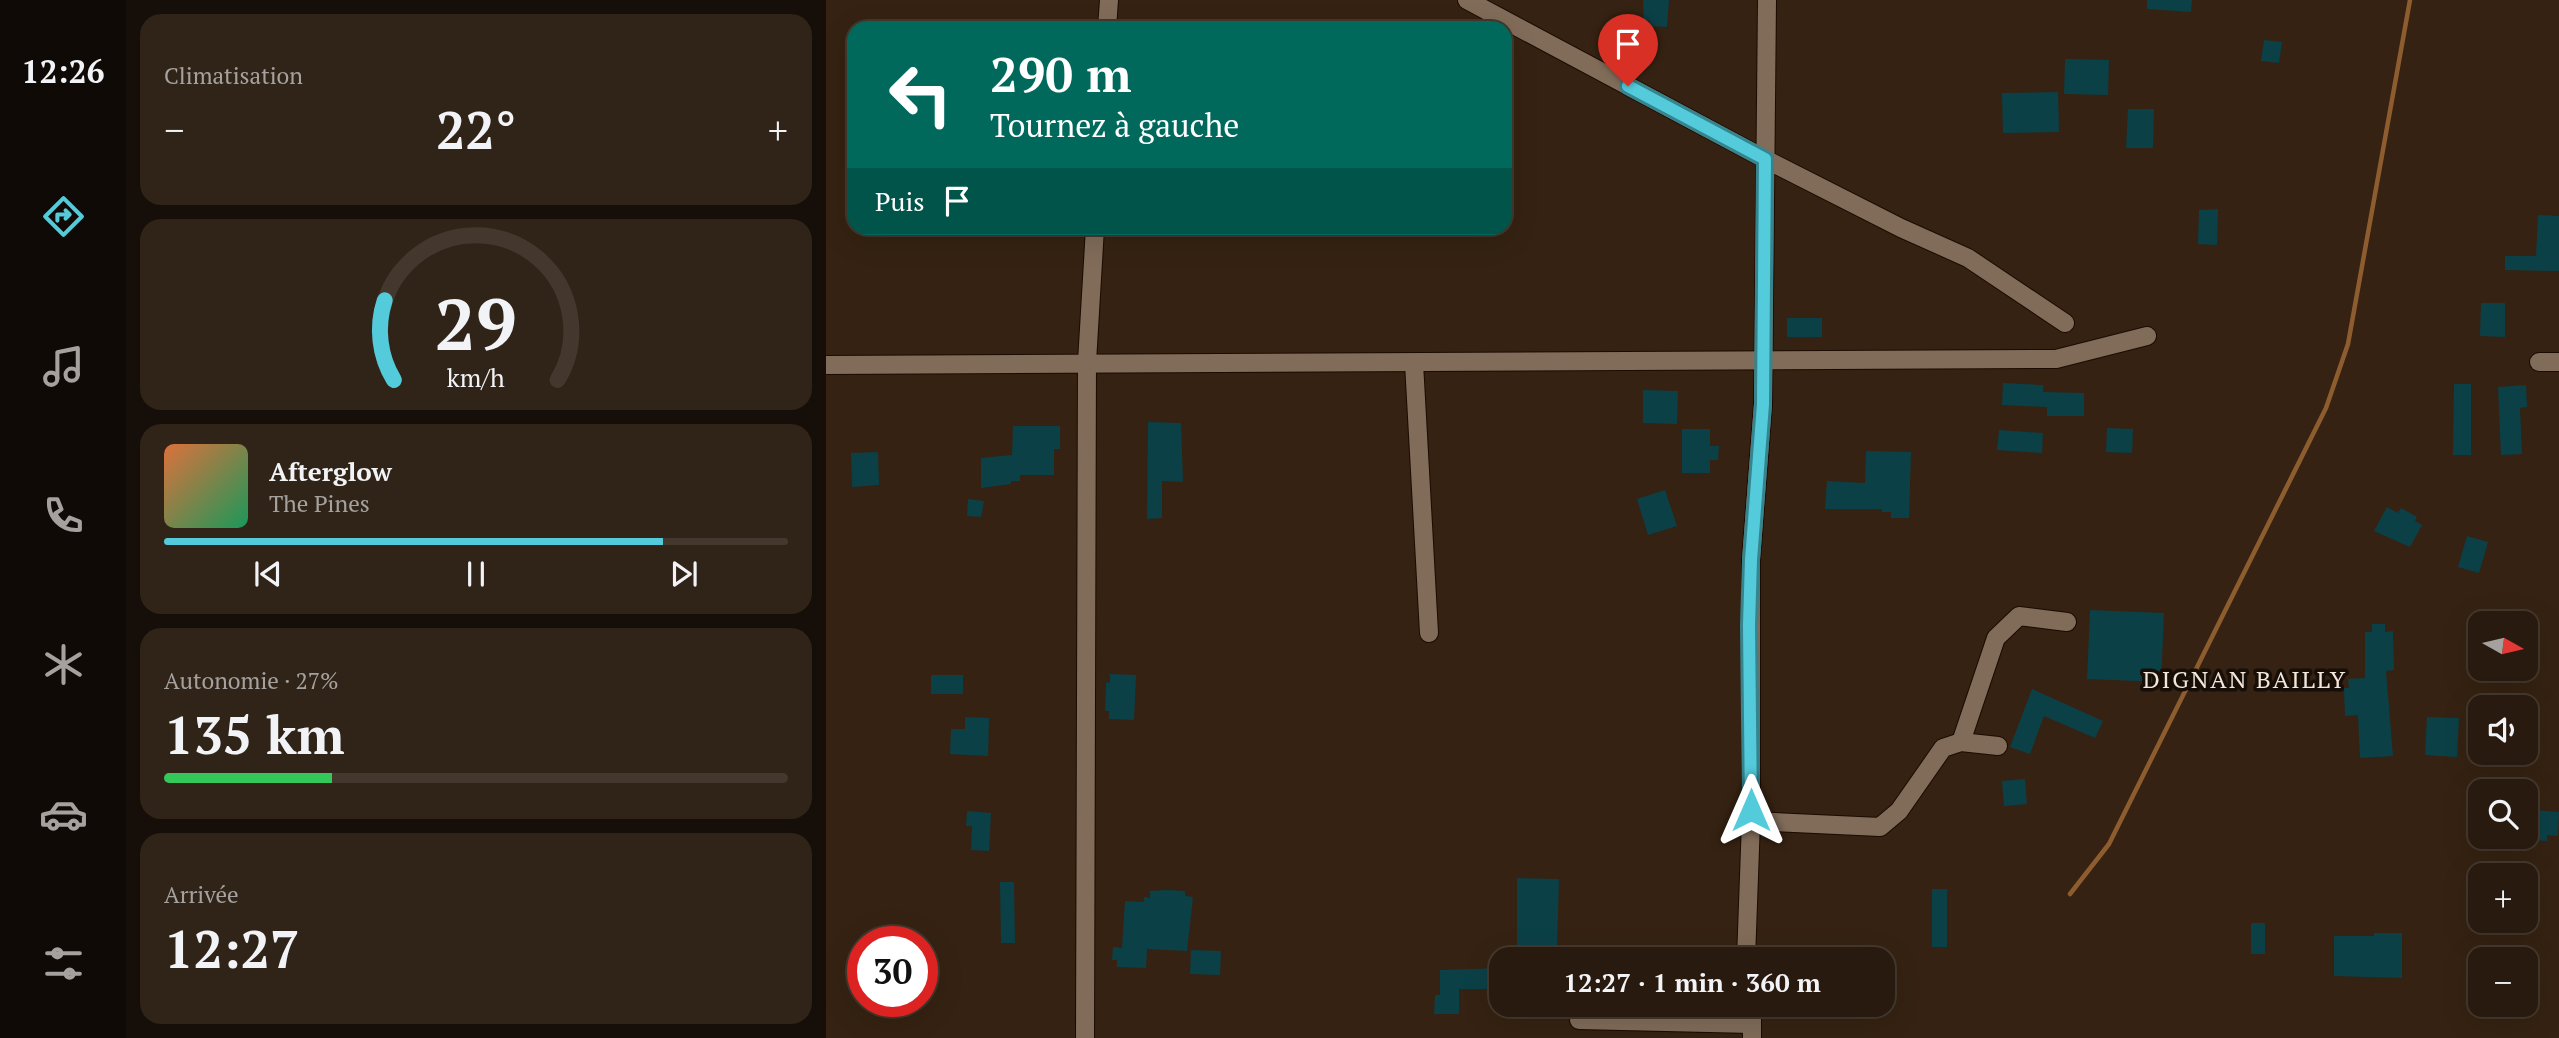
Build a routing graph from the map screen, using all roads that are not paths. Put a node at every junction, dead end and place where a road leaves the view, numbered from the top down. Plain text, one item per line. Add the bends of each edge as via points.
1 (1109, 0) edge
2 (1467, 0) edge
3 (1766, 0) edge
4 (1108, 21) edge
5 (1506, 21) edge
6 (1512, 24) edge
7 (1765, 159) junction
8 (1095, 235) edge
9 (2065, 323) dead end
10 (2147, 336) dead end
11 (1763, 361) junction
12 (1087, 362) junction
13 (2539, 362) dead end
14 (2559, 362) edge
15 (1415, 363) junction
16 (826, 365) edge
17 (2067, 622) dead end
18 (1429, 633) dead end
19 (1961, 742) junction
20 (1998, 746) dead end
21 (1751, 821) junction
22 (1746, 947) edge
23 (1579, 1020) dead end
24 (1752, 1031) edge
25 (1085, 1038) edge

1 - 4 street
2 - 5 street
3 - 7 street
6 - 7 street
7 - 9 street via 1968,258
7 - 11 street
8 - 12 street
10 - 11 street via 2056,359
11 - 15 street
11 - 21 street via 1750,573
12 - 15 street
12 - 16 street
12 - 25 street
13 - 14 street
15 - 18 street
17 - 19 street via 2019,616 1996,638
19 - 20 street
19 - 21 street via 1942,748 1899,811 1880,827
21 - 22 street
23 - 24 street

